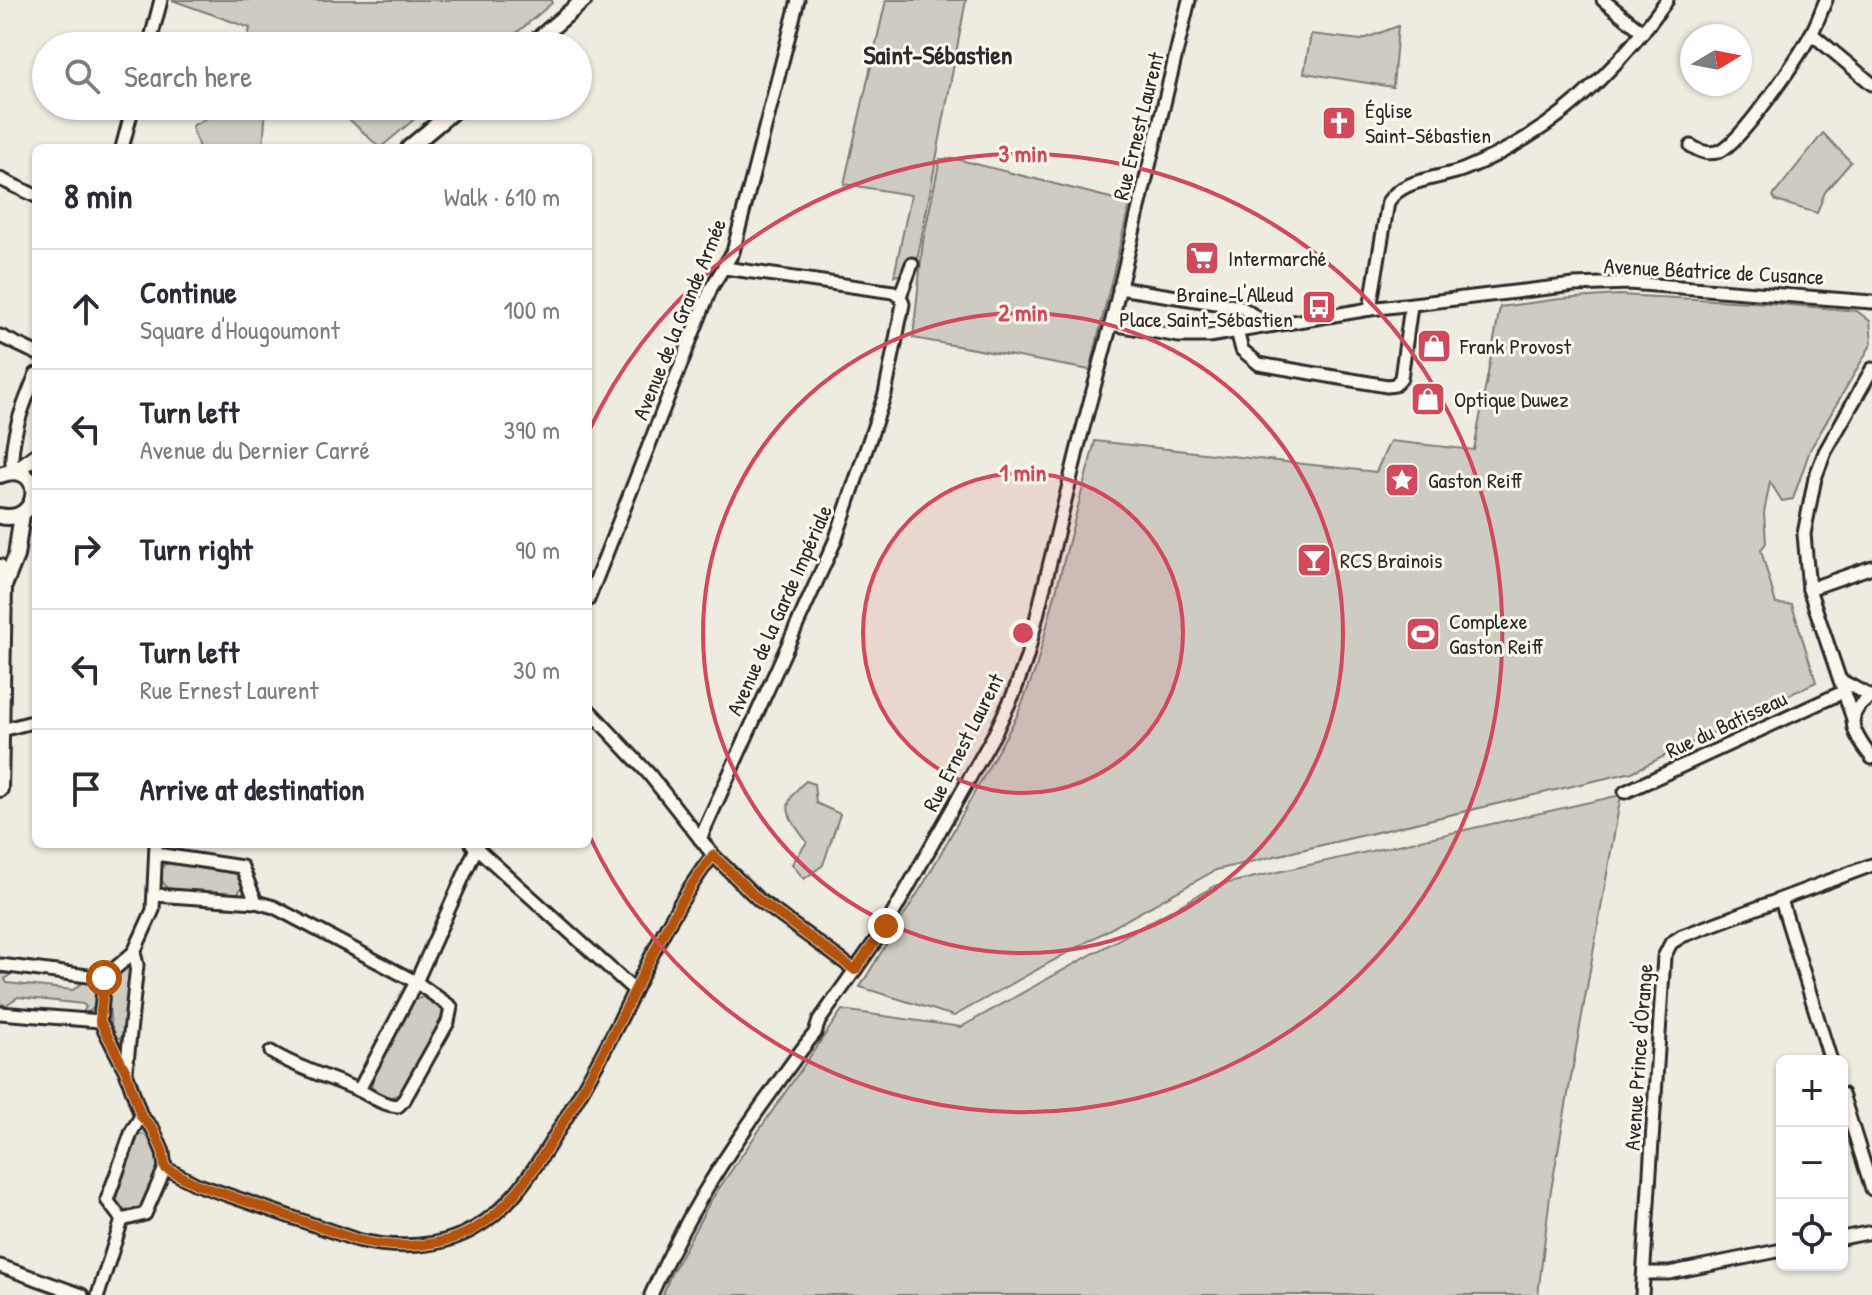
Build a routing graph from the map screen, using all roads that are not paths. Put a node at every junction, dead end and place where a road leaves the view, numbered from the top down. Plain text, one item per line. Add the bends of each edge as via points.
1 (161, 0) edge
2 (584, 0) edge
3 (798, 0) edge
4 (1189, 0) edge
5 (1603, 0) edge
6 (1667, 0) edge
7 (1826, 0) edge
8 (153, 32) edge
9 (546, 32) edge
10 (1643, 32) junction
11 (1812, 34) junction
12 (1872, 84) edge
13 (129, 120) edge
14 (442, 120) edge
15 (123, 144) edge
16 (414, 144) edge
17 (1691, 146) dead end
18 (0, 179) edge
19 (32, 194) edge
20 (912, 264) dead end
21 (725, 268) junction
22 (1119, 288) junction
23 (900, 296) junction
24 (1872, 302) edge
25 (1411, 306) junction
26 (1370, 309) junction
27 (1111, 324) junction
28 (1268, 325) junction
29 (1237, 331) junction
30 (0, 336) edge
31 (32, 351) edge
32 (1872, 369) edge
33 (32, 384) edge
34 (32, 458) edge
35 (9, 472) edge
36 (32, 483) edge
37 (29, 509) edge
38 (0, 516) edge
39 (0, 567) edge
40 (1872, 567) edge
41 (4, 586) junction
42 (1809, 589) junction
43 (592, 590) edge
44 (1842, 686) junction
45 (1872, 697) edge
46 (592, 713) edge
47 (1853, 719) junction
48 (32, 722) edge
49 (1, 726) edge
50 (1, 748) edge
51 (1867, 748) edge
52 (1872, 758) edge
53 (0, 789) edge
54 (1625, 792) dead end
55 (700, 839) junction
56 (475, 848) edge
57 (479, 848) edge
58 (156, 849) edge
59 (713, 855) junction
60 (1872, 865) edge
61 (155, 895) junction
62 (1781, 900) junction
63 (256, 902) junction
64 (134, 952) junction
65 (0, 965) edge
66 (855, 970) junction
67 (104, 978) junction
68 (416, 982) junction
69 (634, 990) junction
70 (0, 1013) edge
71 (100, 1021) junction
72 (271, 1052) dead end
73 (1829, 1055) edge
74 (126, 1072) junction
75 (359, 1090) junction
76 (1848, 1113) edge
77 (141, 1116) junction
78 (165, 1168) junction
79 (1872, 1189) edge
80 (122, 1220) junction
81 (1872, 1232) edge
82 (1848, 1237) edge
83 (1776, 1251) edge
84 (0, 1266) edge
85 (1644, 1273) junction
86 (82, 1295) edge
87 (98, 1295) edge
88 (651, 1295) edge
89 (1642, 1295) edge

1 - 8 street
2 - 9 street
3 - 21 street, Avenue de la Grande Armée
4 - 22 street, Rue Ernest Laurent
5 - 10 street
6 - 10 street
7 - 11 street
10 - 26 street via 1549,124 1501,153 1411,184 1392,196
11 - 12 street
11 - 17 street via 1752,121 1723,150 1711,154
13 - 15 street
14 - 16 street
18 - 19 street
20 - 23 street, Avenue de la Garde Impériale
21 - 23 street
21 - 43 street, Avenue de la Grande Armée via 711,288
22 - 27 street, Rue Ernest Laurent
22 - 28 street via 1241,307
23 - 55 street, Avenue de la Garde Impériale via 903,304 885,394 835,541
24 - 25 street, Avenue Béatrice de Cusance via 1629,283
25 - 26 street, Avenue Béatrice de Cusance
25 - 29 street via 1401,378 1395,385 1259,364 1242,350
26 - 28 street, Avenue Béatrice de Cusance
27 - 29 street, Avenue Béatrice de Cusance via 1179,336
27 - 66 street, Rue Ernest Laurent via 1014,693 886,926
28 - 29 street, Avenue Béatrice de Cusance
30 - 31 street
32 - 42 street via 1836,429 1815,478 1804,534
33 - 35 street via 19,415
34 - 35 street
35 - 36 street via 25,474
37 - 38 street via 13,517
37 - 41 street
39 - 41 street
40 - 42 street
41 - 49 street
42 - 44 street
44 - 45 street
44 - 47 street
44 - 54 street, Rue du Batisseau
45 - 47 street
46 - 55 street
47 - 51 street via 1854,733
48 - 49 street
49 - 50 street
50 - 53 street
51 - 52 street
55 - 59 street
56 - 68 street
57 - 69 street
58 - 61 street
58 - 63 street via 242,867
59 - 66 street via 759,900
59 - 69 street
60 - 62 street, Avenue Prince d'Orange
61 - 63 street
61 - 64 street
62 - 73 street
62 - 85 street, Avenue Prince d'Orange via 1682,936 1664,957
63 - 68 street via 296,917
64 - 67 street
64 - 74 street
65 - 67 street
66 - 88 street, Rue Ernest Laurent via 703,1190
67 - 71 street
68 - 75 street
68 - 75 street via 451,1007 448,1022 398,1106
69 - 78 street via 565,1120 515,1196 458,1236 396,1246 357,1240 196,1184
70 - 71 street
71 - 74 street
72 - 75 street
74 - 77 street
76 - 79 street
77 - 78 street via 153,1129
77 - 80 street via 107,1200
78 - 80 street via 145,1214
80 - 87 street
81 - 82 street
83 - 85 street via 1669,1273
84 - 86 street
85 - 89 street, Avenue Prince d'Orange

